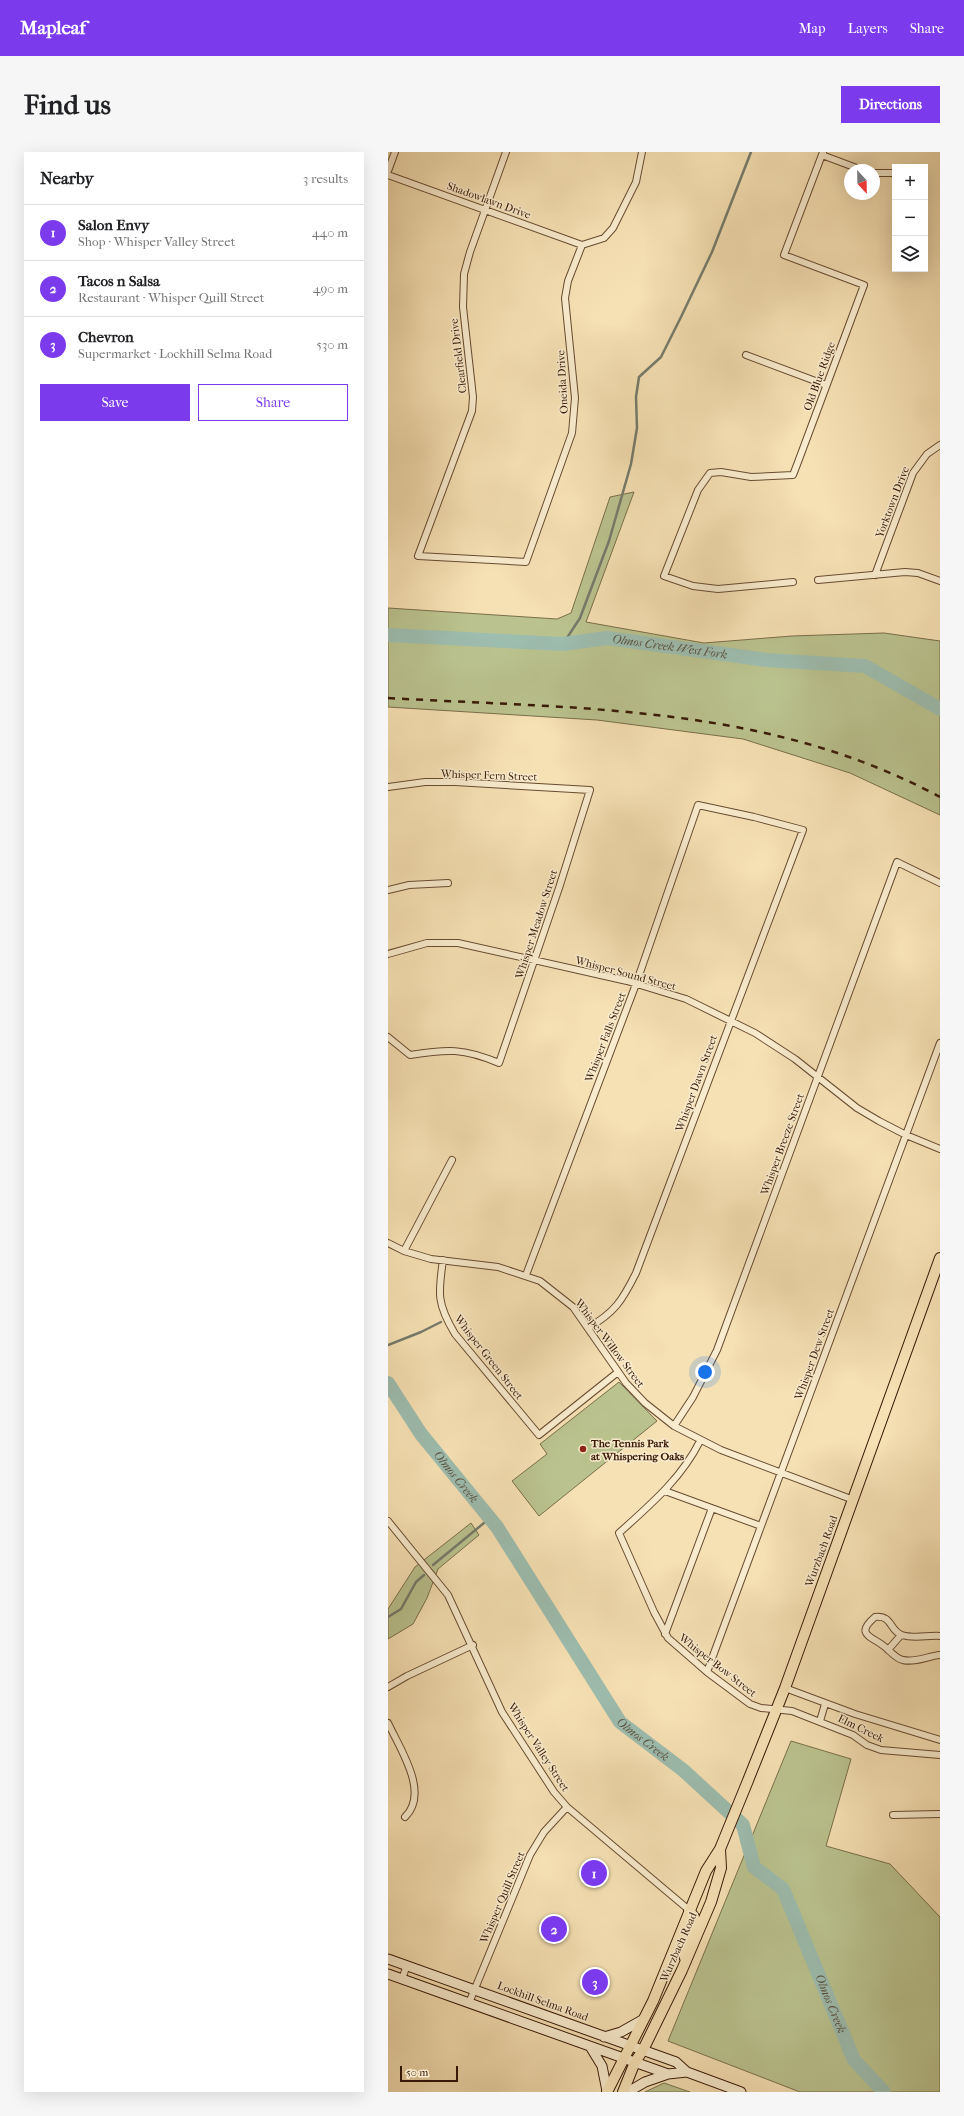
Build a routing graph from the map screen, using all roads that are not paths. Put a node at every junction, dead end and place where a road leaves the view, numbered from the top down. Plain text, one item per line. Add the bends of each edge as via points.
1 (395, 152) edge
2 (506, 152) edge
3 (642, 152) edge
4 (823, 154) edge
5 (847, 164) edge
6 (388, 171) edge
7 (880, 173) edge
8 (892, 173) edge
9 (388, 175) edge
10 (485, 209) junction
11 (582, 245) junction
12 (746, 355) dead end
13 (826, 385) junction
14 (940, 445) edge
15 (526, 562) joint
16 (875, 575) junction
17 (818, 580) dead end
18 (940, 581) edge
19 (793, 582) dead end
20 (388, 787) edge
21 (590, 790) joint
22 (803, 830) joint
23 (448, 883) dead end
24 (940, 883) edge
25 (388, 890) edge
26 (388, 954) edge
27 (535, 961) junction
28 (636, 984) junction
29 (730, 1022) junction
30 (388, 1037) edge
31 (940, 1043) edge
32 (818, 1076) junction
33 (906, 1135) junction
34 (940, 1149) edge
35 (452, 1160) dead end
36 (388, 1243) edge
37 (404, 1251) junction
38 (940, 1258) edge
39 (442, 1260) junction
40 (526, 1275) junction
41 (588, 1328) junction
42 (618, 1372) junction
43 (674, 1426) junction
44 (700, 1441) junction
45 (781, 1472) junction
46 (665, 1491) junction
47 (852, 1500) junction
48 (712, 1508) junction
49 (388, 1522) edge
50 (761, 1526) junction
51 (665, 1634) junction
52 (901, 1635) junction
53 (940, 1636) edge
54 (473, 1645) junction
55 (888, 1650) junction
56 (940, 1655) edge
57 (707, 1672) junction
58 (388, 1687) edge
59 (785, 1688) junction
60 (826, 1704) junction
61 (776, 1710) junction
62 (820, 1721) junction
63 (388, 1723) edge
64 (940, 1740) edge
65 (940, 1755) edge
66 (567, 1807) junction
67 (940, 1814) edge
68 (893, 1815) dead end
69 (405, 1817) dead end
70 (720, 1850) junction
71 (721, 1868) junction
72 (689, 1910) junction
73 (388, 1959) edge
74 (686, 1961) junction
75 (407, 1965) junction
76 (388, 1974) edge
77 (402, 1979) junction
78 (475, 1989) junction
79 (469, 2003) junction
80 (528, 2009) junction
81 (644, 2019) junction
82 (522, 2022) junction
83 (604, 2037) junction
84 (631, 2046) junction
85 (590, 2047) junction
86 (643, 2050) junction
87 (622, 2058) junction
88 (635, 2062) junction
89 (687, 2072) junction
90 (668, 2074) junction
91 (607, 2091) edge
92 (623, 2092) edge
93 (628, 2092) edge
94 (741, 2092) edge

1 - 6 street
2 - 10 street, Clearfield Drive
3 - 11 street via 636,182 613,228 604,238
4 - 5 street
4 - 13 street, Old Blue Ridge via 784,255 864,285
7 - 8 street
9 - 10 street, Shadowlawn Drive
10 - 11 street, Shadowlawn Drive
10 - 15 street, Clearfield Drive via 470,252 463,292 473,397 472,411 418,556
11 - 15 street, Oneida Drive via 570,276 566,298 575,398 572,433
12 - 13 street
13 - 19 street, Old Blue Ridge via 793,475 751,477 722,472 710,473 698,490 664,576 693,586 718,589
14 - 16 street, Yorktown Drive via 927,454 913,473
16 - 17 street
16 - 18 street via 918,573
20 - 21 street, Whisper Fern Street via 425,782 455,782
21 - 27 street, Whisper Meadow Street
22 - 28 street, Whisper Falls Street via 698,805
22 - 29 street, Whisper Dawn Street
23 - 25 street via 409,885
24 - 32 street, Whisper Breeze Street via 897,862
26 - 27 street, Whisper Sound Street via 427,943 458,943
27 - 28 street, Whisper Sound Street
27 - 30 street, Whisper Meadow Street via 499,1064 476,1054 456,1051 410,1055
28 - 29 street, Whisper Sound Street via 686,999
28 - 40 street, Whisper Falls Street
29 - 32 street, Whisper Sound Street via 755,1033
29 - 41 street, Whisper Dawn Street via 636,1273 619,1304 603,1319
31 - 33 street, Whisper Dew Street
32 - 33 street, Whisper Sound Street via 857,1108
32 - 43 street, Whisper Breeze Street via 717,1350
33 - 34 street, Whisper Sound Street
33 - 45 street, Whisper Dew Street
35 - 37 street
36 - 37 street, Whisper Willow Street
37 - 39 street, Whisper Willow Street
38 - 47 main road, Wurzbach Road
39 - 40 street, Whisper Willow Street via 498,1267
39 - 42 street, Whisper Green Street via 440,1301 447,1321 539,1435
40 - 41 street, Whisper Willow Street via 540,1281 562,1298
41 - 42 street, Whisper Willow Street
42 - 43 street, Whisper Willow Street via 645,1403
43 - 44 street, Whisper Willow Street
44 - 45 street, Whisper Willow Street
44 - 46 street via 684,1469
45 - 47 street, Whisper Willow Street
45 - 50 street, Whisper Dew Street
46 - 48 street
46 - 51 street, Whisper Bow Street via 619,1533
47 - 59 main road, Wurzbach Road
48 - 50 street
48 - 51 street
49 - 54 street, Whisper Valley Street via 448,1595
50 - 57 street, Whisper Dew Street
51 - 57 street, Whisper Bow Street
52 - 53 street
52 - 55 street
52 - 55 street via 886,1617 876,1617 870,1622 866,1628 869,1638
54 - 58 street
54 - 66 street, Whisper Valley Street via 502,1712 554,1792
55 - 56 street via 902,1660 913,1661
57 - 61 street, Whisper Bow Street via 750,1704
59 - 60 street, Elm Creek
59 - 61 main road, Wurzbach Road
60 - 62 street
60 - 64 street, Elm Creek
61 - 62 street, Elm Creek via 792,1711
61 - 70 main road, Wurzbach Road
62 - 65 street, Elm Creek via 882,1750
63 - 69 street via 416,1789 413,1810
66 - 72 street, Whisper Valley Street
66 - 78 street, Whisper Quill Street via 544,1832 530,1855
67 - 68 street
70 - 71 main road, Wurzbach Road
70 - 72 main road, Wurzbach Road via 706,1871
71 - 72 main road via 708,1884 698,1906
71 - 74 main road, Wurzbach Road via 711,1902
72 - 74 main road via 694,1917 682,1948
72 - 81 main road, Wurzbach Road
73 - 75 main road, Lockhill Selma Road
74 - 86 main road, Wurzbach Road
75 - 77 street
75 - 78 main road, Lockhill Selma Road
76 - 77 main road, Lockhill Selma Road
77 - 79 main road, Lockhill Selma Road
78 - 79 street, Whisper Quill Street
78 - 80 main road, Lockhill Selma Road
79 - 82 main road, Lockhill Selma Road
80 - 82 main road
80 - 83 main road, Lockhill Selma Road
81 - 83 main road via 622,2032
81 - 84 main road, Wurzbach Road
82 - 85 main road, Lockhill Selma Road
83 - 84 main road, Lockhill Selma Road
84 - 86 main road, Lockhill Selma Road
84 - 87 main road, Wurzbach Road
85 - 87 main road, Lockhill Selma Road
85 - 91 main road via 602,2066
86 - 88 main road, Wurzbach Road
86 - 89 main road, Lockhill Selma Road via 676,2062
87 - 88 main road, Lockhill Selma Road
87 - 91 main road, Wurzbach Road
88 - 90 main road, Lockhill Selma Road
88 - 92 main road, Wurzbach Road
89 - 90 main road, Lockhill Selma Road
89 - 94 main road, Lockhill Selma Road
90 - 93 main road via 648,2080

